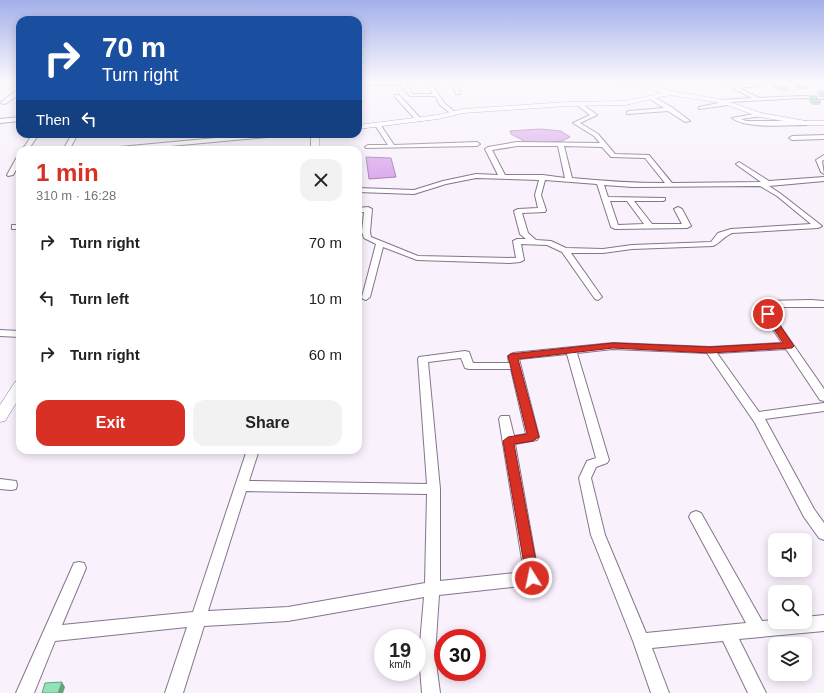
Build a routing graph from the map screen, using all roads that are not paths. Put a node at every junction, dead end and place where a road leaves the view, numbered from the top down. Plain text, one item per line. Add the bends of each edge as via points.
1 (414, 114) edge
2 (450, 114) edge
3 (593, 114) edge
4 (678, 114) edge
5 (758, 114) edge
6 (762, 114) edge
7 (16, 119) edge
8 (419, 120) junction
9 (0, 121) edge
10 (687, 121) dead end
11 (806, 123) junction
12 (824, 123) edge
13 (378, 125) junction
14 (362, 127) edge
15 (824, 137) edge
16 (206, 138) edge
17 (792, 138) dead end
18 (477, 144) dead end
19 (561, 145) junction
20 (605, 145) junction
21 (141, 146) edge
22 (368, 147) dead end
23 (393, 147) junction
24 (824, 157) edge
25 (16, 164) edge
26 (739, 164) dead end
27 (824, 172) edge
28 (10, 175) dead end
29 (502, 176) junction
30 (543, 177) junction
31 (570, 179) junction
32 (824, 179) edge
33 (599, 181) junction
34 (764, 184) junction
35 (670, 185) junction
36 (362, 190) edge
37 (605, 199) junction
38 (663, 199) dead end
39 (630, 200) junction
40 (678, 209) dead end
41 (362, 210) edge
42 (649, 226) junction
43 (821, 226) edge
44 (533, 241) junction
45 (380, 242) junction
46 (565, 250) junction
47 (366, 297) dead end
48 (598, 297) dead end
49 (824, 304) edge
50 (0, 333) edge
51 (16, 334) edge
52 (789, 346) junction
53 (571, 350) junction
54 (710, 350) junction
55 (515, 366) junction
56 (16, 391) edge
57 (824, 397) edge
58 (824, 407) edge
59 (756, 416) junction
60 (0, 417) edge
61 (505, 419) dead end
62 (508, 441) junction
63 (252, 454) edge
64 (241, 486) junction
65 (434, 489) junction
66 (696, 517) dead end
67 (824, 534) edge
68 (79, 568) dead end
69 (432, 589) junction
70 (197, 619) junction
71 (824, 622) edge
72 (758, 629) junction
73 (727, 632) junction
74 (50, 634) junction
75 (642, 641) junction
76 (25, 693) edge
77 (174, 693) edge
78 (431, 693) edge
79 (660, 693) edge
80 (757, 693) edge

1 - 8 street
2 - 8 street
3 - 20 street via 576,123 596,135
4 - 10 street
5 - 11 street via 735,118 746,123
6 - 11 street
7 - 9 street
8 - 13 street
11 - 12 street
13 - 14 street
13 - 23 street
15 - 17 street
16 - 21 street
18 - 23 street
19 - 20 street
19 - 29 street via 517,144 488,149
19 - 31 street
20 - 35 street via 613,156 647,156
22 - 23 street
24 - 27 street via 819,160
25 - 28 street
26 - 34 street
29 - 30 street
29 - 36 street via 476,176 414,192
30 - 31 street
30 - 44 street via 538,195 542,210 518,211 524,234
31 - 33 street
32 - 34 street
33 - 35 street via 633,185
33 - 37 street
34 - 35 street
34 - 43 street
37 - 39 street
37 - 42 street via 614,227
38 - 39 street
39 - 42 street
40 - 42 street via 686,226
41 - 45 street via 368,209 368,238
43 - 46 street via 731,231 721,235 713,244 632,247 603,251
44 - 45 street via 517,241 520,260 510,261 417,258
44 - 46 street via 548,243
45 - 47 street
46 - 48 street
49 - 52 street via 761,304
50 - 51 street
52 - 54 street
52 - 57 street
53 - 54 street via 613,346
53 - 55 street via 513,356
53 - 75 street via 603,460 591,464 585,478 598,535
54 - 59 street
55 - 62 street via 533,437
55 - 65 street via 468,366 465,354 424,359
56 - 60 street
58 - 59 street
59 - 67 street via 809,513
61 - 62 street
62 - 69 street via 532,578
63 - 64 street
64 - 65 street
64 - 70 street
65 - 69 street
66 - 72 street
68 - 74 street
69 - 70 street via 288,614
69 - 78 street via 427,655
70 - 74 street
70 - 77 street
71 - 72 street
72 - 73 street
73 - 75 street
73 - 80 street
74 - 76 street
75 - 79 street

